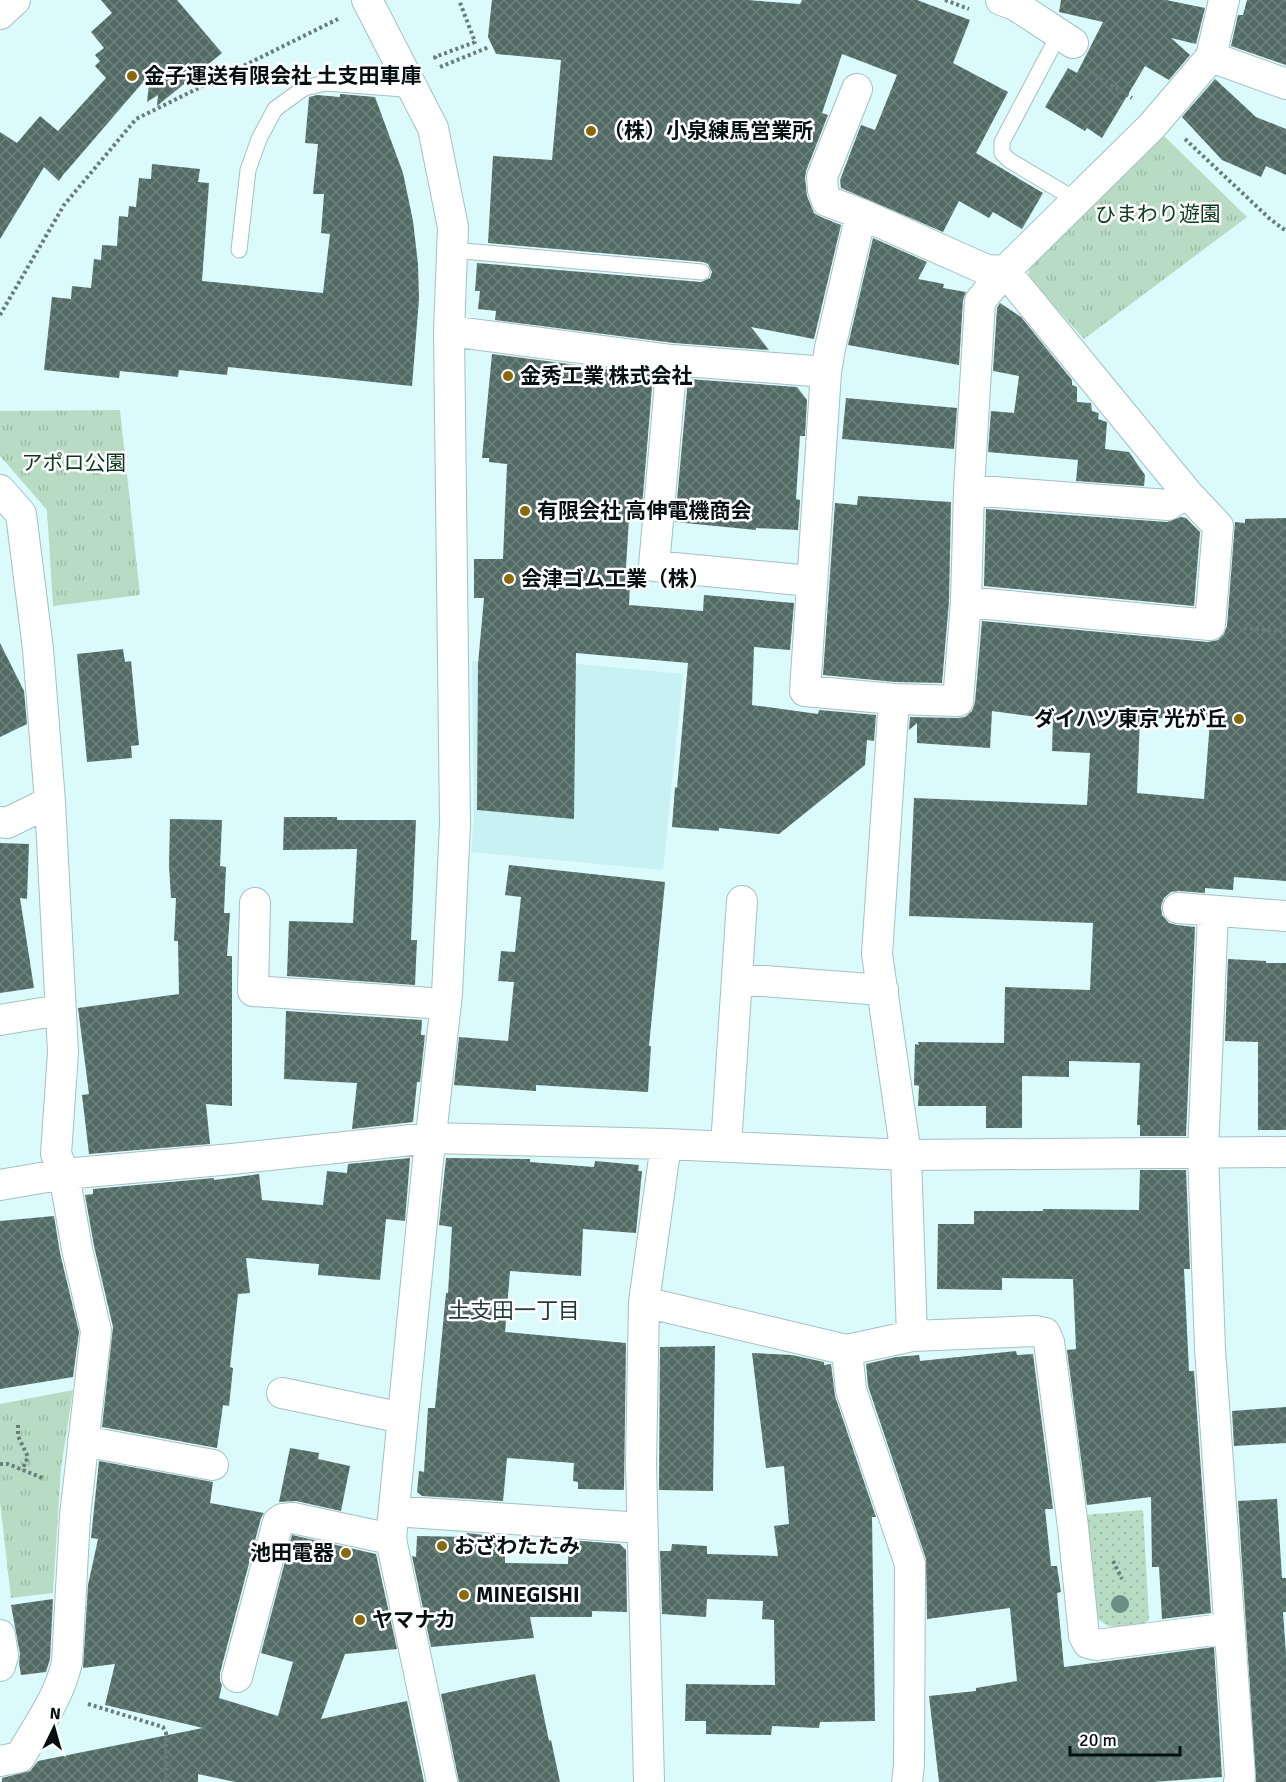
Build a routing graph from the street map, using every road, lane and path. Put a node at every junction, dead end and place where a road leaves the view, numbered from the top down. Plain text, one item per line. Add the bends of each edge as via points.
1 (15, 0) edge
2 (459, 0) edge
3 (1224, 0) edge
4 (368, 2) edge
5 (1010, 2) edge
6 (0, 14) edge
7 (1066, 38) joint
8 (489, 47) dead end
9 (1211, 57) junction
10 (1286, 84) edge
11 (411, 85) junction
12 (857, 89) dead end
13 (1160, 116) junction
14 (1076, 200) junction
15 (861, 214) junction
16 (1286, 231) edge
17 (239, 250) dead end
18 (452, 250) junction
19 (1005, 271) junction
20 (702, 272) dead end
21 (0, 315) edge
22 (449, 331) junction
23 (672, 360) junction
24 (826, 372) junction
25 (0, 490) edge
26 (969, 490) junction
27 (1187, 493) junction
28 (811, 581) junction
29 (966, 602) junction
30 (1210, 625) junction
31 (1286, 632) edge
32 (894, 699) junction
33 (50, 802) junction
34 (0, 822) edge
35 (742, 901) dead end
36 (255, 903) dead end
37 (1178, 908) dead end
38 (1213, 911) junction
39 (1286, 916) edge
40 (737, 979) junction
41 (882, 990) junction
42 (445, 1004) junction
43 (60, 1010) junction
44 (0, 1020) edge
45 (430, 1138) junction
46 (666, 1144) junction
47 (726, 1146) junction
48 (1203, 1152) junction
49 (1286, 1152) edge
50 (906, 1155) junction
51 (64, 1174) junction
52 (0, 1185) edge
53 (644, 1302) junction
54 (912, 1336) junction
55 (847, 1350) junction
56 (282, 1393) dead end
57 (403, 1418) junction
58 (18, 1425) dead end
59 (83, 1441) junction
60 (0, 1464) edge
61 (213, 1466) dead end
62 (22, 1470) junction
63 (78, 1486) junction
64 (392, 1525) junction
65 (642, 1528) junction
66 (1230, 1628) junction
67 (0, 1635) edge
68 (0, 1666) edge
69 (237, 1677) dead end
70 (56, 1695) junction
71 (0, 1761) edge
72 (167, 1782) edge
73 (442, 1782) edge
74 (649, 1782) edge
75 (908, 1782) edge
76 (1239, 1782) edge

1 - 6 street
2 - 8 path via 475,42 435,57 439,67
3 - 9 street
4 - 11 street
4 - 21 path via 136,119 64,205
5 - 7 street
7 - 14 lane via 1002,142 1002,153
9 - 10 street
9 - 13 street
11 - 17 lane via 402,89 326,83 304,87 275,110 248,170
11 - 18 street via 432,128 453,226
12 - 15 street via 822,177 827,201
13 - 14 street
13 - 16 path
14 - 19 street
15 - 19 street via 987,270
15 - 24 street
18 - 20 lane
18 - 22 street
19 - 26 street via 980,301
19 - 27 street
22 - 23 street
22 - 42 street via 455,824
23 - 24 street
23 - 28 street via 654,567
24 - 28 street
25 - 33 street via 21,513 37,641
26 - 27 street via 1168,505
26 - 29 street
27 - 30 street via 1218,526
28 - 32 street via 804,691
29 - 30 street
29 - 32 street via 958,701
30 - 31 path
32 - 41 street via 877,954
33 - 34 street via 7,823
33 - 43 street
35 - 40 street
36 - 42 street via 253,991
37 - 38 street
38 - 39 street
38 - 48 street
40 - 41 street
40 - 47 street
41 - 50 street
42 - 45 street
43 - 44 street
43 - 51 street via 63,1052 56,1155
45 - 46 street
45 - 51 street
45 - 57 street
46 - 47 street
46 - 53 street
47 - 50 street
48 - 49 street
48 - 50 street
48 - 66 street via 1210,1349
50 - 54 street
51 - 52 street
51 - 59 street via 96,1331
53 - 55 street
53 - 65 street
54 - 55 street
54 - 66 street via 1045,1333 1073,1527 1084,1636 1088,1643
55 - 75 street via 851,1390 910,1564
56 - 57 street
57 - 64 street
58 - 62 path via 18,1436 28,1457
59 - 61 street
59 - 63 street
60 - 62 path
62 - 63 path via 51,1482
63 - 70 street via 67,1662
64 - 65 street
64 - 69 street via 292,1518 278,1522
64 - 73 street
65 - 74 street
66 - 76 street
67 - 68 street
70 - 71 street via 20,1757
70 - 72 path via 162,1727

